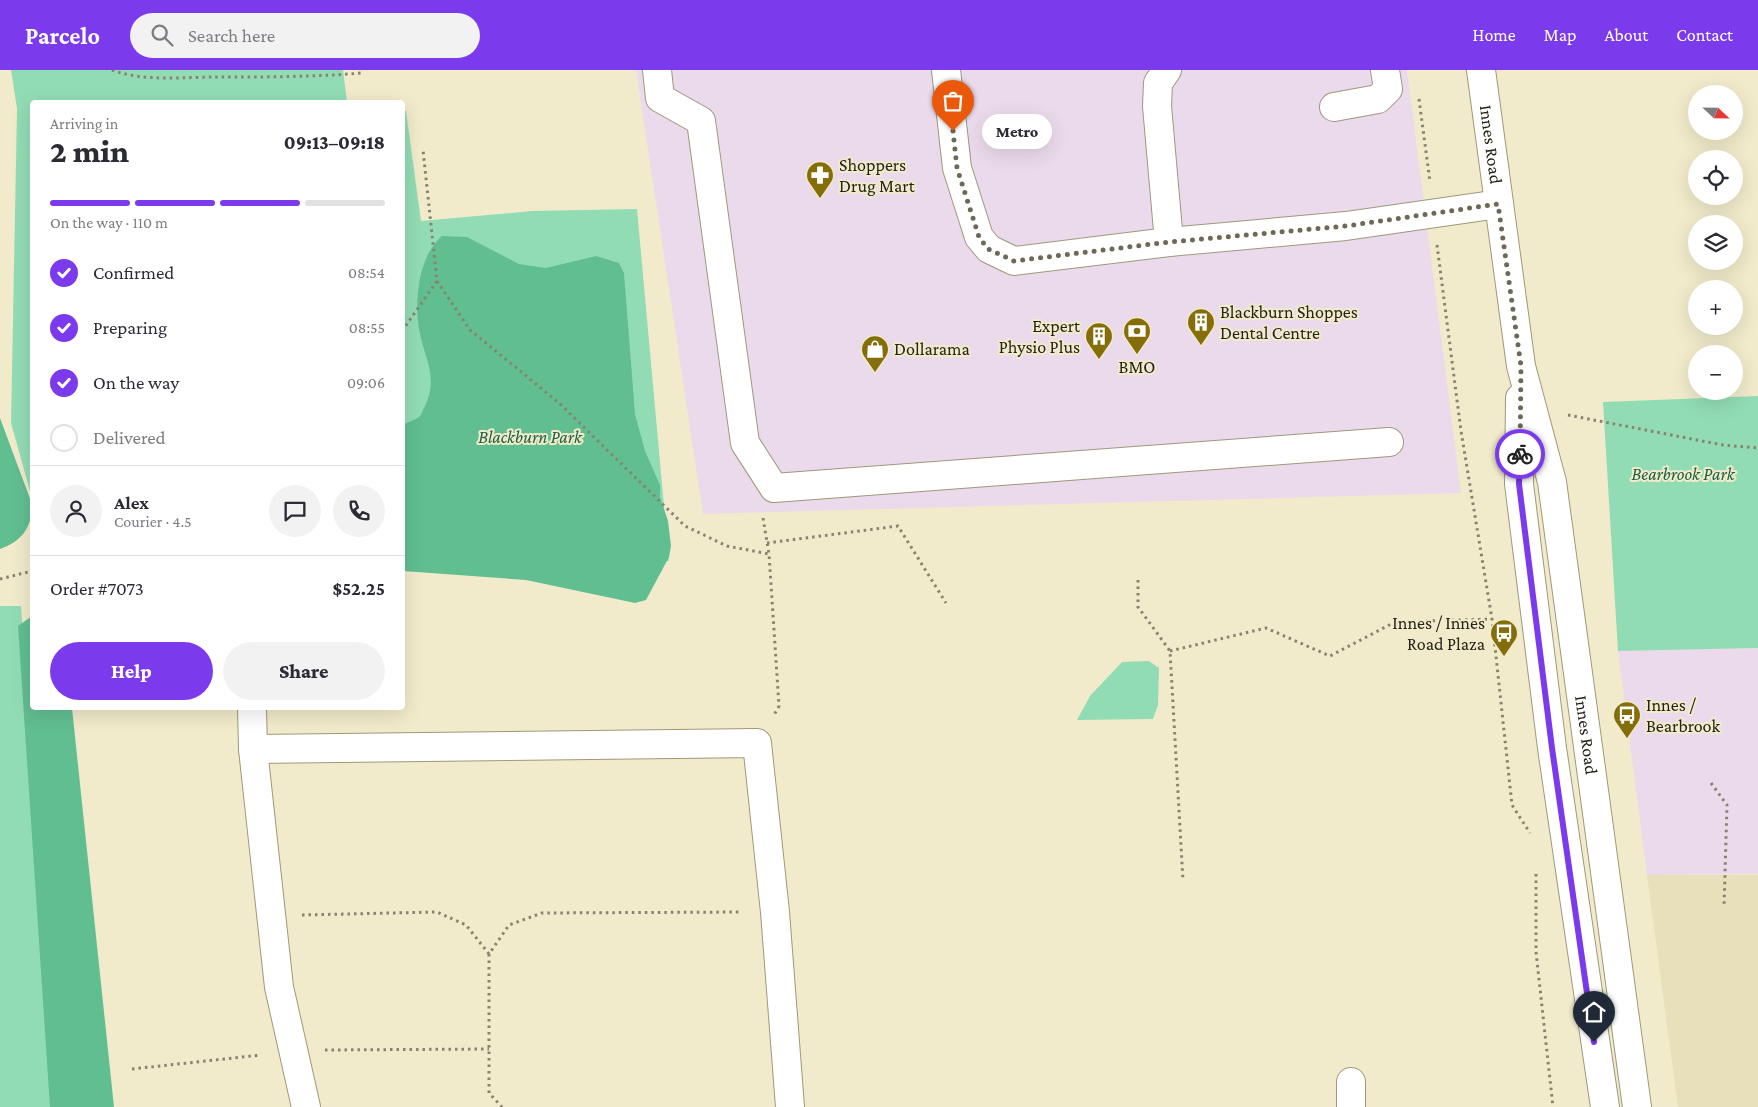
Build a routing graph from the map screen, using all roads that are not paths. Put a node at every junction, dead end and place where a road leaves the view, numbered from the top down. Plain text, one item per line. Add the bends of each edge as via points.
1 (657, 70) edge
2 (946, 70) edge
3 (1167, 70) edge
4 (1385, 70) edge
5 (1487, 71) edge
6 (1334, 107) dead end
7 (1498, 204) junction
8 (1169, 242) junction
9 (1521, 366) junction
10 (1389, 442) dead end
11 (252, 710) edge
12 (253, 749) junction
13 (306, 1107) edge
14 (790, 1107) edge
15 (1605, 1107) edge
16 (1637, 1107) edge

1 - 10 street via 660,98 700,121 745,443 774,488
2 - 8 street via 957,168 979,237 988,249 1014,261
3 - 8 street via 1158,83 1157,106
4 - 6 street via 1388,89 1383,96
5 - 7 street, Innes Road
7 - 8 street via 1346,226
7 - 9 street, Innes Road
9 - 15 street, Innes Road via 1519,484 1552,748
9 - 16 street, Innes Road via 1552,482
11 - 12 street
12 - 13 street via 279,987
12 - 14 street via 757,743 775,912

